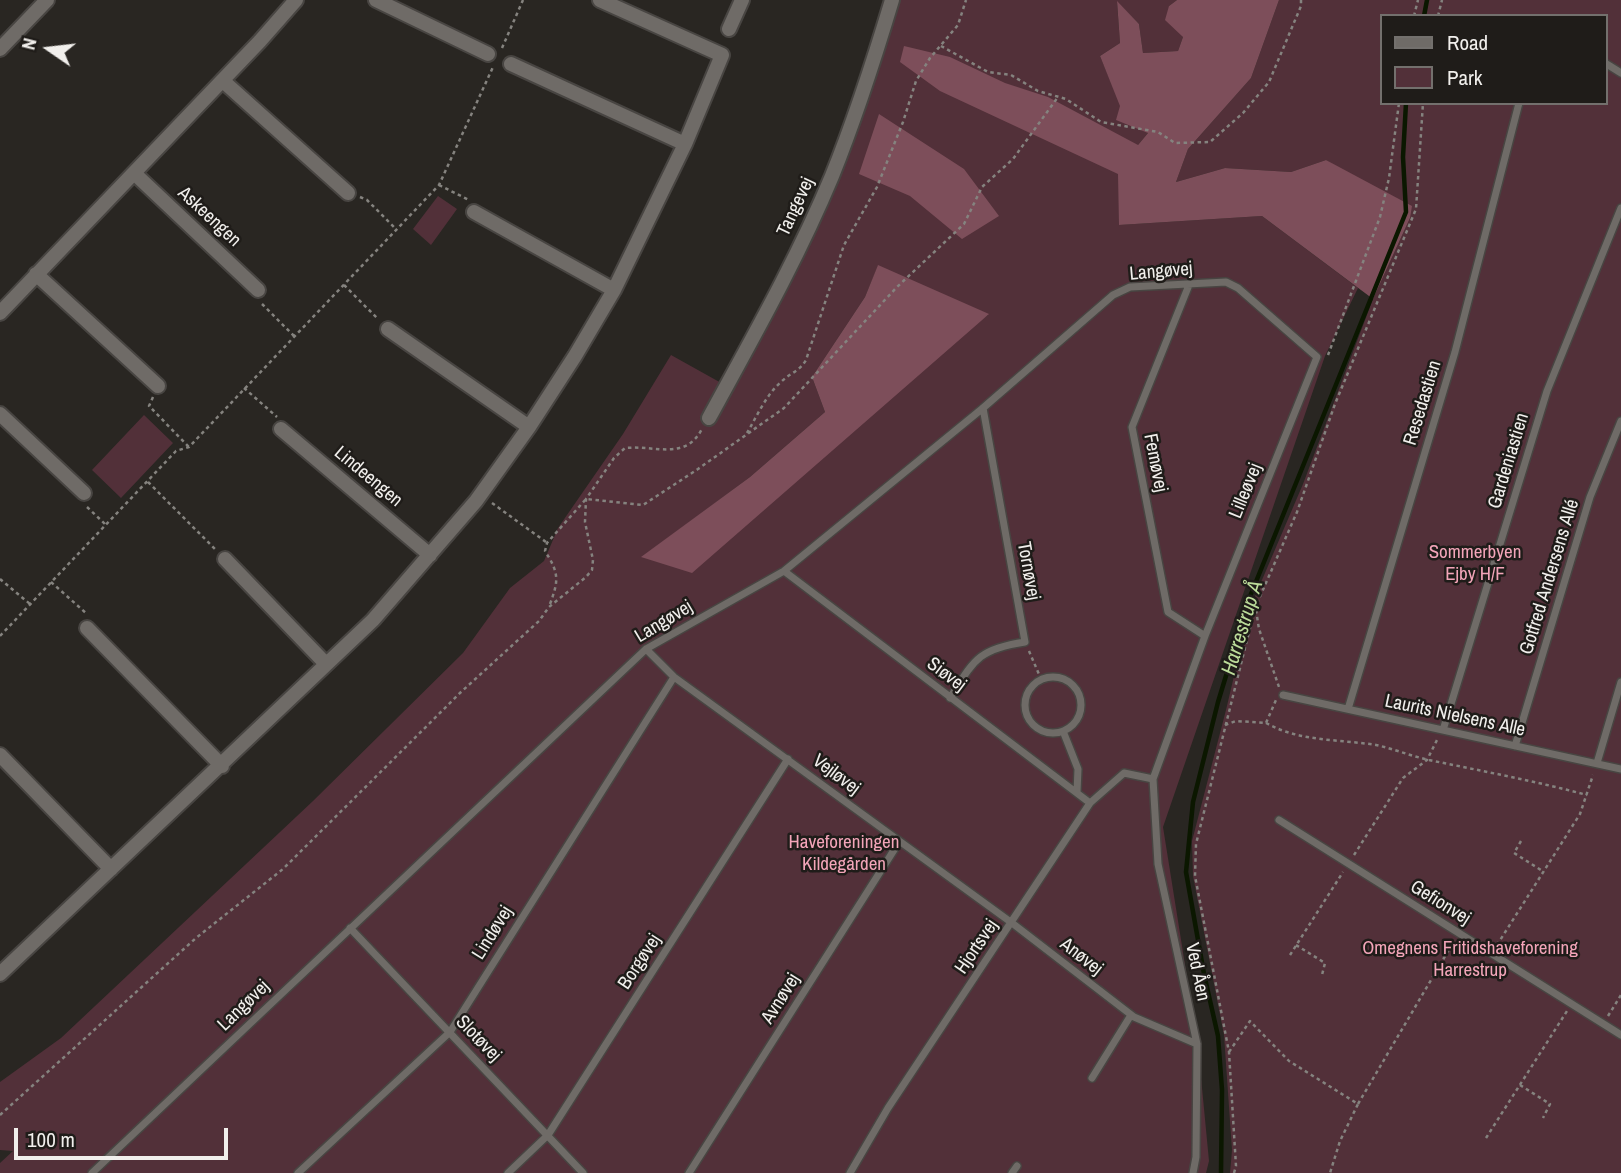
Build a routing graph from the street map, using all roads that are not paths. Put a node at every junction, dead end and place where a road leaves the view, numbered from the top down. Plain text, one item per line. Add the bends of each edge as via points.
1 (47, 0) edge
2 (296, 0) edge
3 (376, 0) edge
4 (600, 0) edge
5 (742, 0) edge
6 (892, 0) edge
7 (729, 29) dead end
8 (0, 49) edge
9 (488, 54) dead end
10 (511, 64) dead end
11 (223, 80) junction
12 (1518, 105) edge
13 (685, 144) junction
14 (134, 173) junction
15 (348, 193) road end
16 (1621, 208) edge
17 (474, 212) road end
18 (36, 274) junction
19 (1189, 285) junction
20 (258, 289) road end
21 (614, 290) junction
22 (0, 313) edge
23 (388, 329) road end
24 (1317, 357) joint
25 (158, 386) road end
26 (983, 408) junction
27 (0, 414) edge
28 (709, 418) road end
29 (1621, 421) edge
30 (529, 428) junction
31 (281, 429) road end
32 (84, 493) road end
33 (430, 555) junction
34 (225, 559) road end
35 (784, 571) junction
36 (87, 628) road end
37 (1205, 636) junction
38 (646, 649) junction
39 (326, 664) junction
40 (674, 677) junction
41 (1621, 682) edge
42 (1283, 695) road end
43 (950, 698) junction
44 (1348, 709) junction
45 (1443, 730) junction
46 (1063, 731) junction
47 (1515, 746) junction
48 (0, 755) edge
49 (789, 760) junction
50 (1597, 763) junction
51 (222, 766) junction
52 (1621, 769) edge
53 (1153, 779) junction
54 (1077, 792) junction
55 (1090, 803) junction
56 (1279, 820) dead end
57 (899, 842) junction
58 (111, 869) junction
59 (1012, 923) junction
60 (349, 928) junction
61 (0, 973) edge
62 (1131, 1015) junction
63 (450, 1032) junction
64 (1621, 1035) edge
65 (1196, 1044) junction
66 (1093, 1078) dead end
67 (548, 1135) junction
68 (92, 1173) edge
69 (298, 1173) edge
70 (508, 1173) edge
71 (583, 1173) edge
72 (689, 1173) edge
73 (850, 1173) edge
74 (1193, 1173) edge

1 - 8 street
2 - 11 street
3 - 9 street
4 - 13 street via 722,55
5 - 7 street
6 - 28 street, Tangevej via 817,210
10 - 13 street
11 - 14 street
11 - 15 street
12 - 44 lane, Resedastien via 1455,352
13 - 21 street
14 - 18 street
14 - 20 street, Askeengen
16 - 45 lane, Gardeniastien via 1547,391
17 - 21 street
18 - 22 street
18 - 25 street
19 - 24 lane, Langøvej via 1226,282 1238,288
19 - 26 lane, Langøvej via 1130,287 1113,295
19 - 37 lane, Femøvej via 1132,427 1168,612
21 - 30 street
23 - 30 street
24 - 37 lane, Lilleøvej
26 - 35 lane, Langøvej
26 - 43 lane, Tornøvej via 1025,642 986,651
27 - 32 street
29 - 47 lane, Gotfred Andersens Allé via 1590,497
30 - 33 street
31 - 33 street, Lindeengen
33 - 39 street via 373,620
34 - 39 street
35 - 38 lane, Langøvej
35 - 43 lane, Siøvej
36 - 51 street
37 - 53 lane, Lilleøvej
38 - 40 lane, Vejløvej
38 - 60 lane, Langøvej
39 - 51 street
40 - 49 lane, Vejløvej
40 - 63 lane, Lindøvej
41 - 50 lane
42 - 44 lane, Laurits Nielsens Alle
43 - 54 lane, Siøvej
44 - 45 lane, Laurits Nielsens Alle
45 - 47 lane, Laurits Nielsens Alle
46 - 46 lane via 1044,731 1028,717 1025,703 1041,680 1064,679 1078,692 1078,717
46 - 54 lane via 1078,769
47 - 50 lane, Laurits Nielsens Alle
48 - 58 street
49 - 57 lane, Vejløvej
49 - 67 lane, Borgøvej
50 - 52 lane, Laurits Nielsens Alle
51 - 58 street
53 - 55 lane, Hjortsvej via 1124,773
53 - 65 lane, Ved Åen via 1158,864
54 - 55 lane, Siøvej
55 - 59 lane, Hjortsvej
56 - 64 lane, Gefionvej
57 - 59 lane, Vejløvej
57 - 72 lane, Avnøvej
58 - 61 street
59 - 62 lane, Anøvej
59 - 73 lane, Hjortsvej
60 - 63 lane, Slotøvej
60 - 68 lane, Langøvej
62 - 65 lane, Anøvej
62 - 66 lane
63 - 67 lane, Slotøvej
63 - 69 lane, Lindøvej
65 - 74 lane, Ved Åen
67 - 70 lane, Borgøvej
67 - 71 lane, Slotøvej

